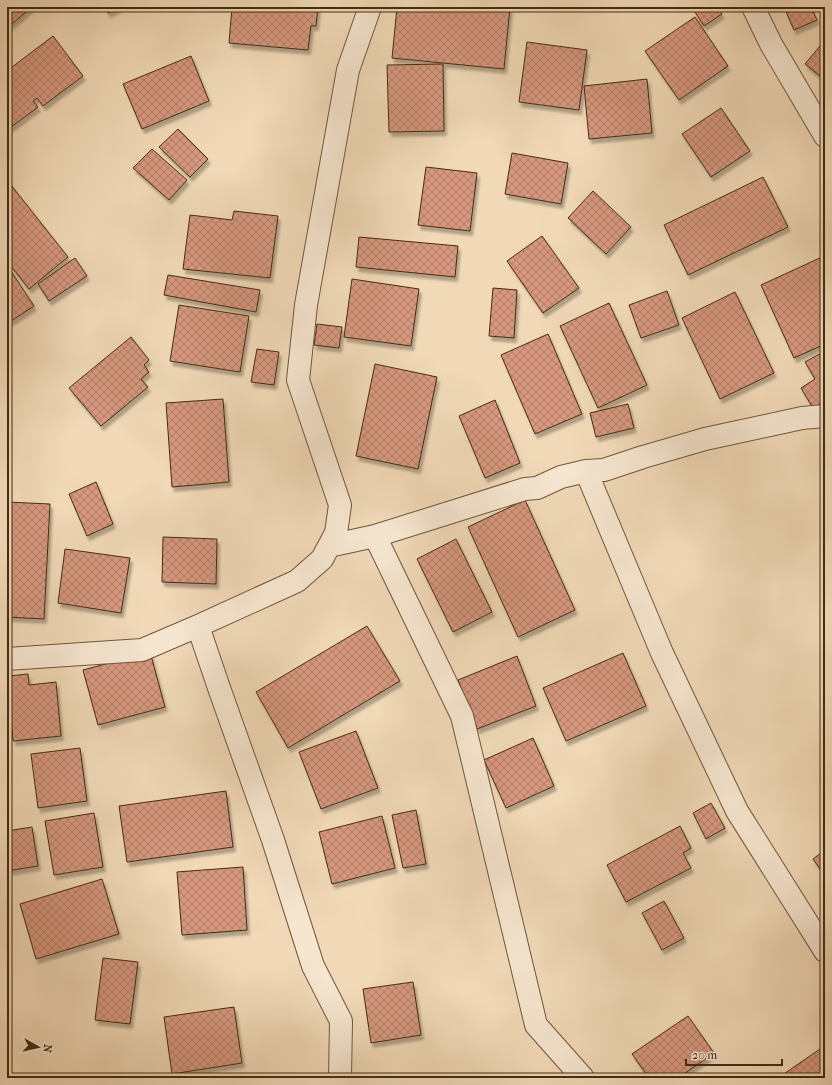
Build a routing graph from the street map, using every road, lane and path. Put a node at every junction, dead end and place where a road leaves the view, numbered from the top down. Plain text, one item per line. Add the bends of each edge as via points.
1 (370, 7) edge
2 (753, 7) edge
3 (825, 136) edge
4 (825, 416) edge
5 (586, 471) junction
6 (375, 536) junction
7 (329, 546) junction
8 (198, 626) junction
9 (7, 659) edge
10 (825, 951) edge
11 (340, 1078) edge
12 (583, 1078) edge

1 - 7 street via 348,70 306,305 298,380 340,505 336,533
2 - 3 street via 771,44
4 - 5 street via 802,418 705,440 604,470
5 - 6 street
5 - 10 street via 662,653 737,811
6 - 7 street
6 - 12 street via 462,716 536,1025
7 - 8 street via 322,559 297,581
8 - 9 street via 142,650
8 - 11 street via 273,840 313,966 341,1021

